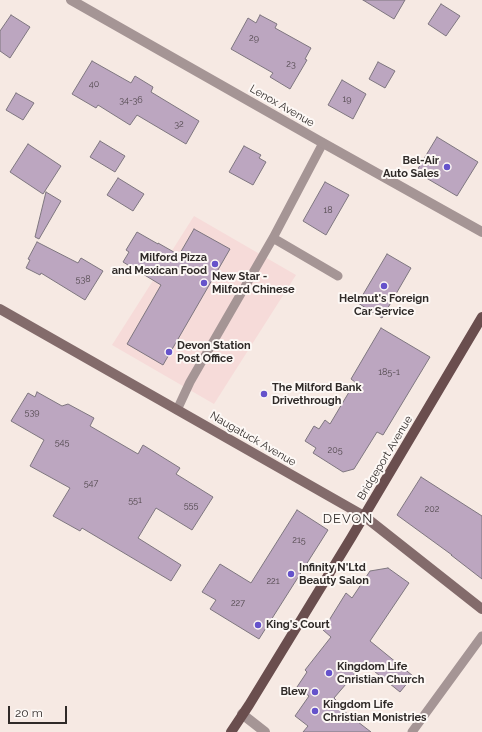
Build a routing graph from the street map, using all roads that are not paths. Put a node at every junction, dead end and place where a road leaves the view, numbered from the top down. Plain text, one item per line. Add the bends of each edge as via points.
1 (71, 0) edge
2 (323, 143) junction
3 (482, 232) edge
4 (273, 238) junction
5 (338, 276) dead end
6 (0, 309) edge
7 (482, 317) edge
8 (177, 410) junction
9 (364, 516) junction
10 (482, 609) edge
11 (482, 636) edge
12 (242, 714) junction
13 (231, 732) edge
14 (265, 732) edge
15 (412, 732) edge

1 - 2 street, Lenox Avenue
2 - 3 street, Lenox Avenue
2 - 4 lane
4 - 5 lane
4 - 8 lane via 190,382
6 - 8 main road, Naugatuck Avenue
7 - 9 main road, Bridgeport Avenue
8 - 9 main road, Naugatuck Avenue
9 - 10 main road, Naugatuck Avenue
9 - 12 main road, Bridgeport Avenue
11 - 15 lane
12 - 13 main road, Bridgeport Avenue
12 - 14 street

